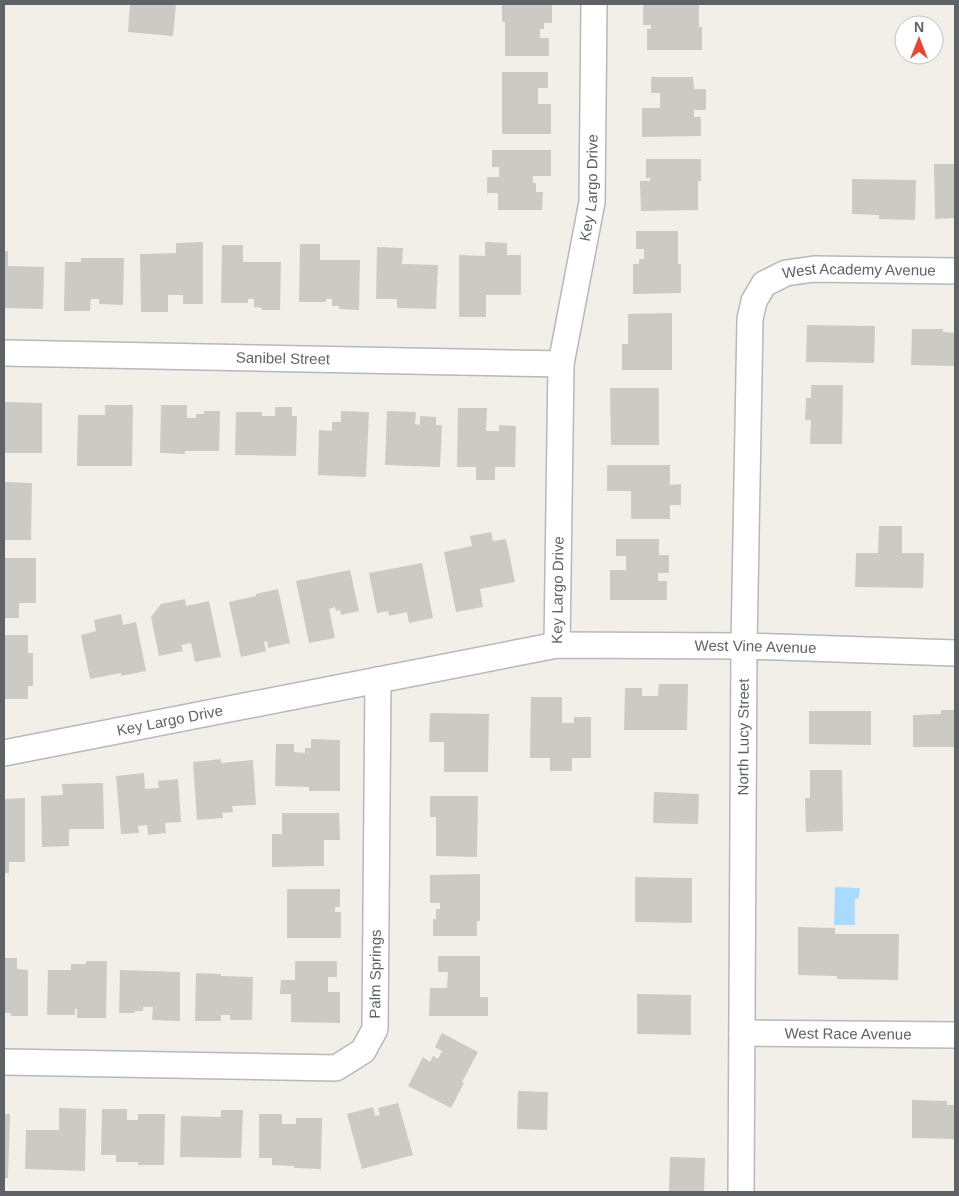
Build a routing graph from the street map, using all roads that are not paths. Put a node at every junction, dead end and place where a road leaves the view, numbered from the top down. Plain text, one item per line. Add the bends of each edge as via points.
1 (594, 4) edge
2 (955, 271) edge
3 (764, 284) joint
4 (4, 353) edge
5 (561, 364) junction
6 (557, 645) junction
7 (744, 646) junction
8 (955, 653) edge
9 (378, 680) junction
10 (4, 753) edge
11 (742, 1033) junction
12 (955, 1035) edge
13 (4, 1062) edge
14 (741, 1192) edge

1 - 5 street, Key Largo Drive via 592,202
2 - 3 street, West Academy Avenue via 814,269 786,273
3 - 7 street, North Lucy Street via 754,301 750,320
4 - 5 street, Sanibel Street
5 - 6 street, Key Largo Drive
6 - 7 street, West Vine Avenue
6 - 9 street, Key Largo Drive
7 - 8 street, West Vine Avenue
7 - 11 street, North Lucy Street
9 - 10 street, Key Largo Drive
9 - 13 street, Palm Springs via 375,1029 364,1051 336,1068
11 - 12 street, West Race Avenue
11 - 14 street, North Lucy Street

